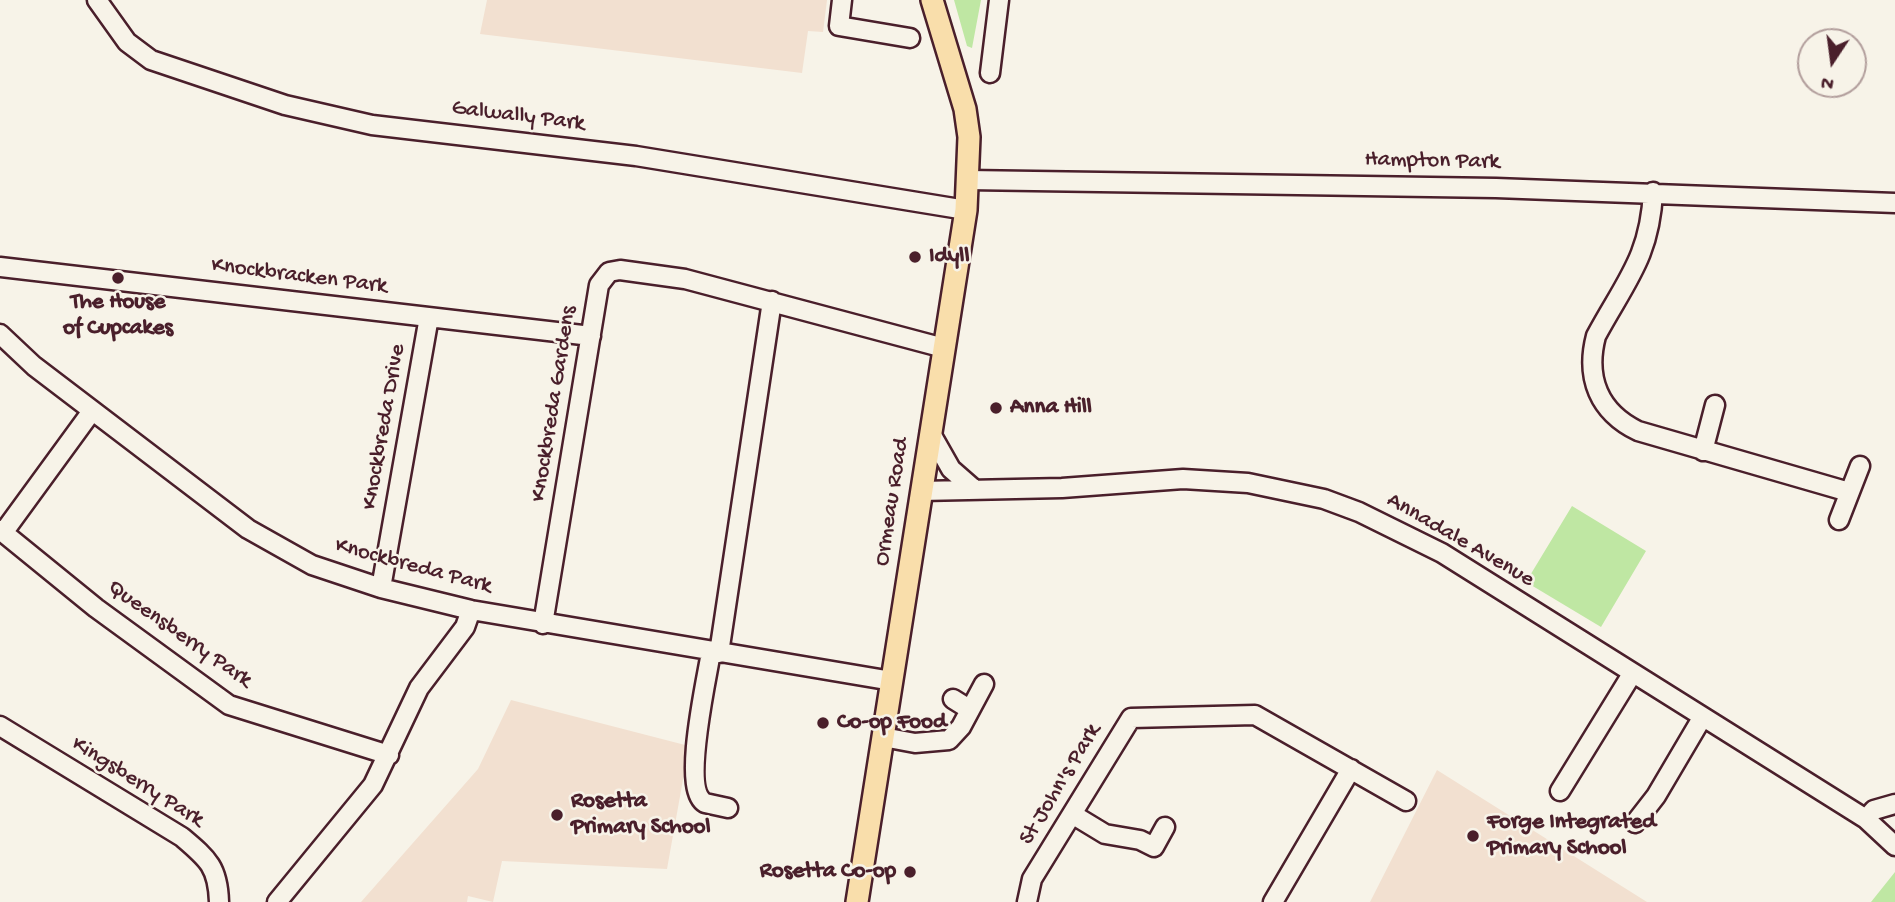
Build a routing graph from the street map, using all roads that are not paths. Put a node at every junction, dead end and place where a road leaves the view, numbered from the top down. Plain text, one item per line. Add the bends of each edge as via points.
1 (97, 0) edge
2 (842, 0) edge
3 (932, 0) edge
4 (999, 0) edge
5 (910, 38) dead end
6 (990, 73) dead end
7 (968, 180) junction
8 (1653, 192) junction
9 (1895, 202) edge
10 (966, 210) junction
11 (0, 267) edge
12 (772, 301) junction
13 (429, 317) junction
14 (0, 334) edge
15 (591, 336) junction
16 (944, 348) junction
17 (1715, 405) dead end
18 (92, 411) junction
19 (930, 432) junction
20 (1703, 451) junction
21 (1860, 466) dead end
22 (975, 490) junction
23 (921, 491) junction
24 (1850, 492) junction
25 (1839, 520) dead end
26 (1, 531) edge
27 (381, 588) junction
28 (471, 610) junction
29 (543, 624) junction
30 (715, 652) junction
31 (1632, 674) junction
32 (891, 681) junction
33 (984, 684) dead end
34 (953, 699) dead end
35 (969, 709) junction
36 (1702, 718) junction
37 (0, 726) edge
38 (883, 737) junction
39 (390, 755) junction
40 (1351, 769) junction
41 (1559, 791) dead end
42 (1406, 801) dead end
43 (1895, 804) edge
44 (728, 808) dead end
45 (1072, 814) junction
46 (1866, 819) junction
47 (1635, 823) dead end
48 (1166, 827) dead end
49 (1895, 846) edge
50 (219, 902) edge
51 (277, 902) edge
52 (857, 902) edge
53 (1027, 902) edge
54 (1273, 902) edge

1 - 10 street, Galwally Park via 127,42 152,60 330,117 636,156
2 - 5 street via 839,26
3 - 7 main road, Ormeau Road via 965,109
4 - 6 street
7 - 8 street, Hampton Park
7 - 10 main road, Ormeau Road
8 - 9 street, Hampton Park
8 - 20 street via 1641,259 1596,335 1594,381 1607,411 1620,422
10 - 16 main road, Ormeau Road
11 - 13 street, Knockbracken Park
12 - 15 street, Knockbreda Gardens via 685,279 609,272 599,285
12 - 16 street
12 - 30 street
13 - 15 street, Knockbracken Park
13 - 27 street, Knockbreda Drive
14 - 18 street, Knockbreda Park
15 - 29 street, Knockbreda Gardens
16 - 19 main road, Ormeau Road
17 - 20 street
18 - 26 street
18 - 27 street, Knockbreda Park via 248,529 312,565
19 - 22 street via 951,469
19 - 23 main road, Ormeau Road
20 - 24 street
21 - 24 street
22 - 23 street, Annadale Avenue
22 - 31 street, Annadale Avenue via 1183,479 1248,483 1324,499 1442,553
23 - 32 main road, Ormeau Road
24 - 25 street
26 - 39 street, Queensberry Park via 96,608 229,705
27 - 28 street, Knockbreda Park
28 - 29 street, Knockbreda Park
28 - 39 street via 465,628 419,688
29 - 30 street, Knockbreda Park
30 - 32 street, Knockbreda Park
30 - 44 street via 696,744 696,792 705,803
31 - 36 street, Annadale Avenue
31 - 41 street
32 - 38 main road, Ormeau Road
33 - 35 street
34 - 35 street
35 - 38 street via 949,740 915,743
36 - 46 street, Annadale Avenue
36 - 47 street
37 - 50 street, Kingsberry Park via 201,853 216,873
38 - 52 main road, Ormeau Road
39 - 51 street via 373,785
40 - 42 street, St John's Park
40 - 45 street, St John's Park via 1255,715 1137,717 1127,723
40 - 54 street
43 - 46 street via 1874,810
45 - 48 street via 1105,834 1154,847
45 - 53 street, St John's Park via 1032,879
46 - 49 street, Annadale Avenue

